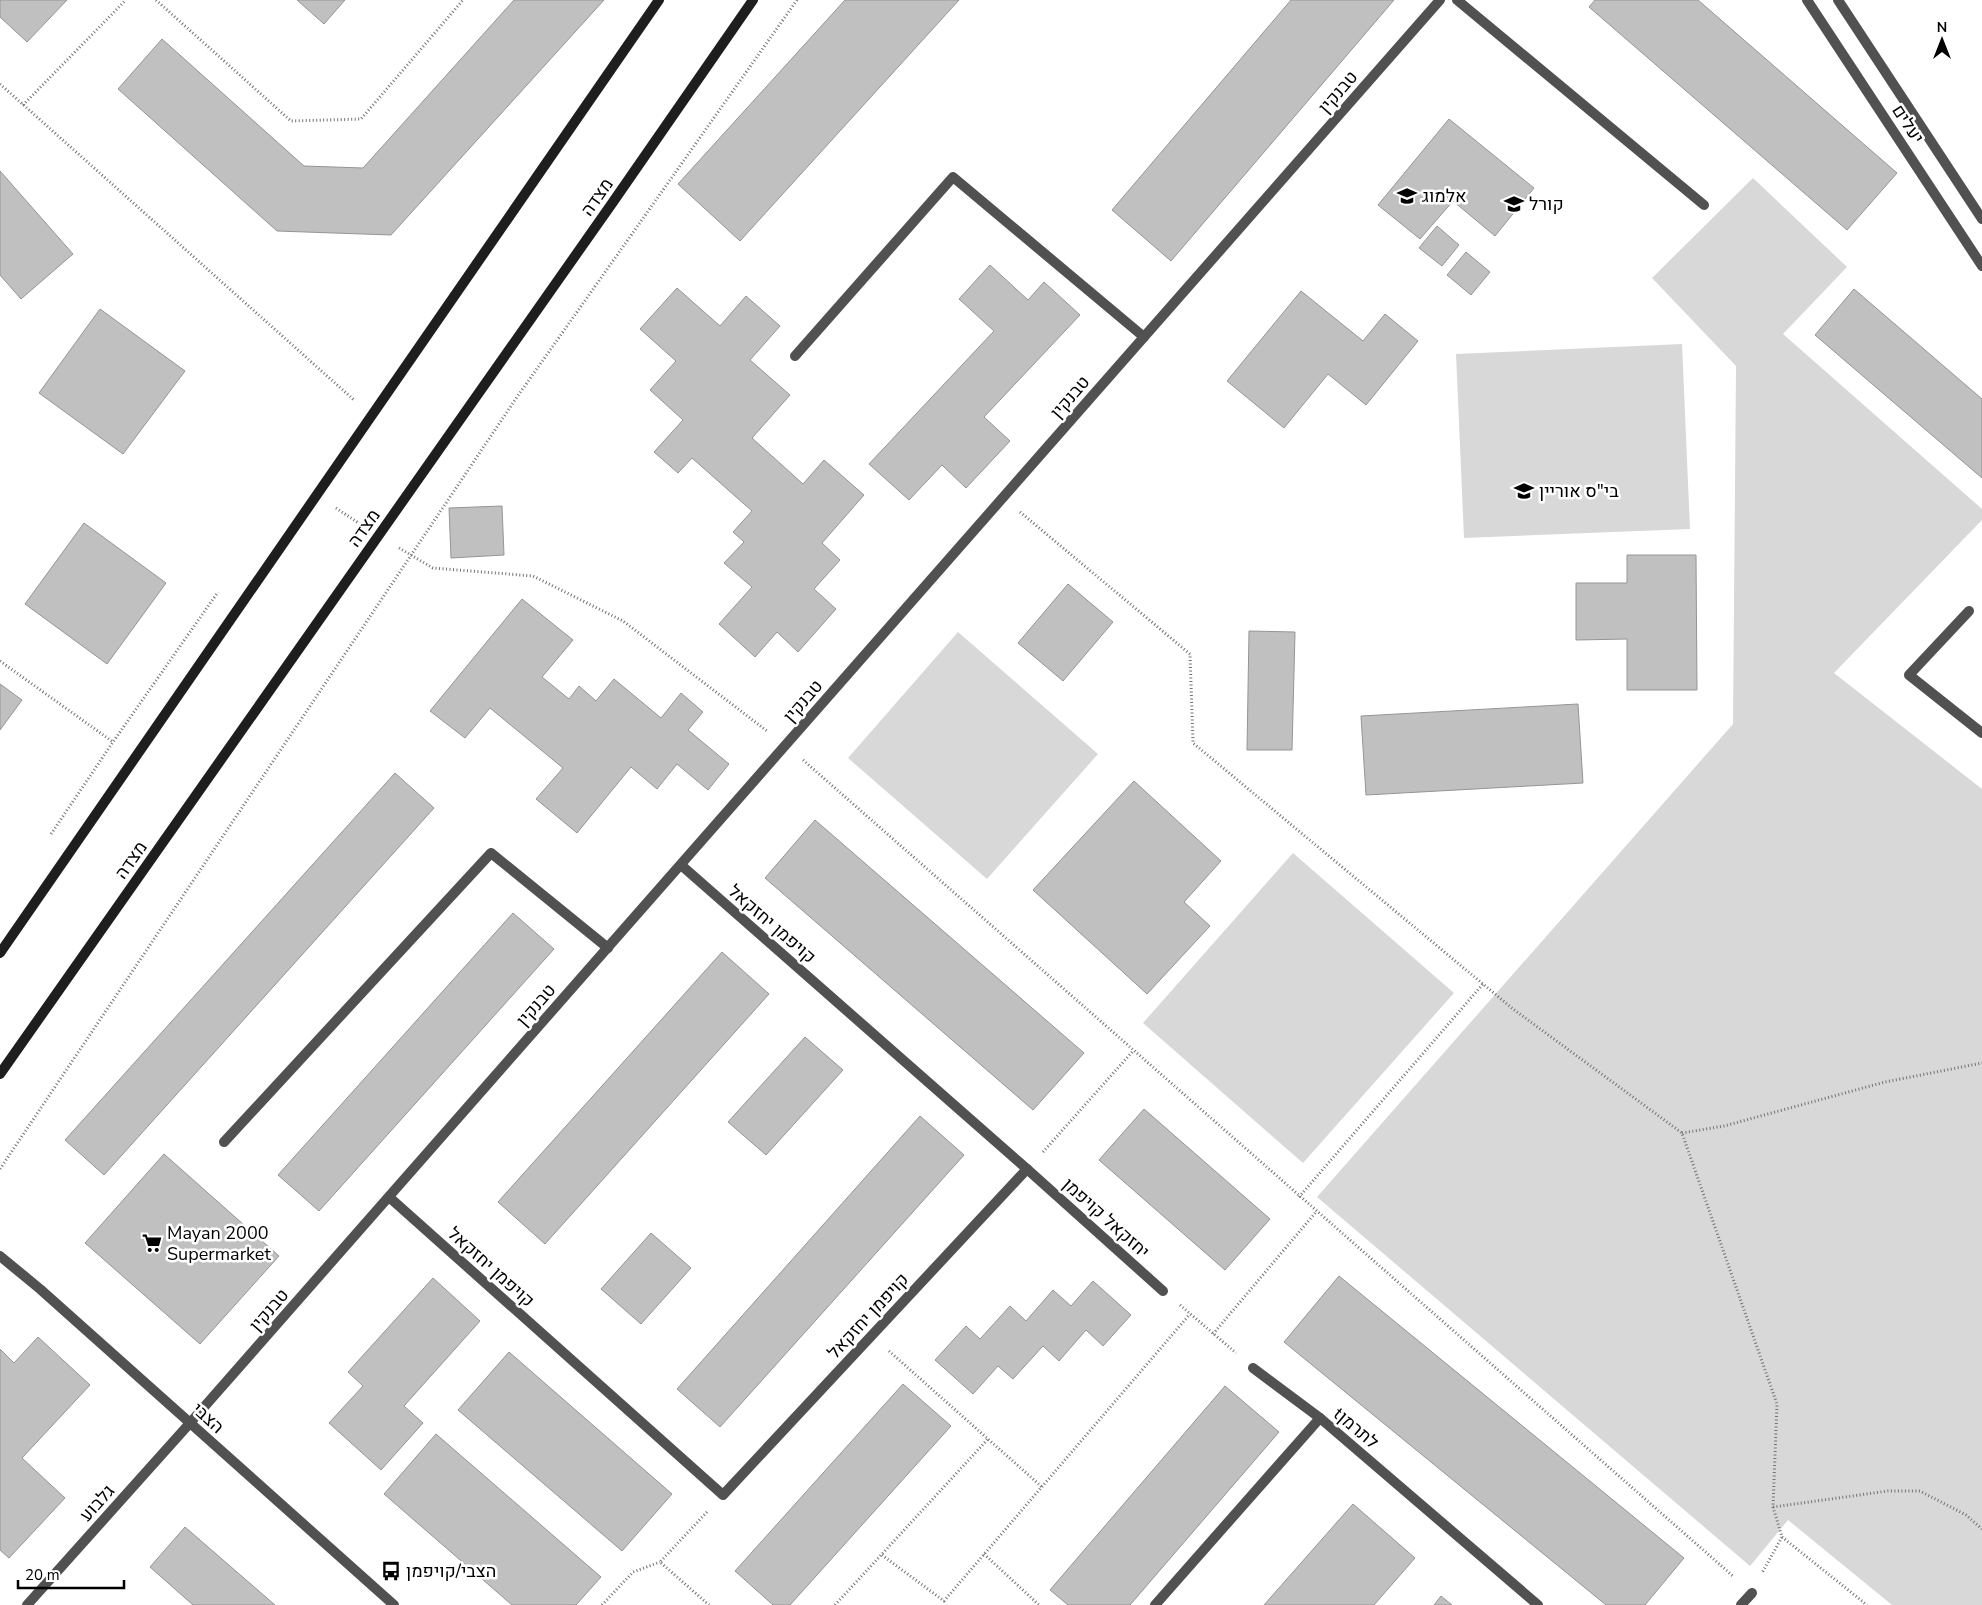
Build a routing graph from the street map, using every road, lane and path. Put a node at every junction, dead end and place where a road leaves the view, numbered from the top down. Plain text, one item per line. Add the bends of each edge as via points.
1 (126, 0) edge
2 (156, 0) edge
3 (463, 0) edge
4 (659, 0) edge
5 (753, 0) edge
6 (797, 0) edge
7 (1440, 0) edge
8 (1458, 0) edge
9 (1807, 0) edge
10 (1838, 0) edge
11 (0, 84) edge
12 (23, 105) junction
13 (1704, 205) dead end
14 (1982, 219) edge
15 (1982, 266) edge
16 (1144, 337) junction
17 (796, 356) dead end
18 (372, 416) junction
19 (317, 495) junction
20 (1003, 498) junction
21 (378, 536) junction
22 (411, 555) junction
23 (1969, 611) dead end
24 (0, 661) edge
25 (1982, 733) edge
26 (786, 745) junction
27 (135, 758) junction
28 (680, 865) junction
29 (608, 948) junction
30 (0, 953) edge
31 (1483, 984) junction
32 (1133, 1051) junction
33 (1982, 1063) edge
34 (0, 1074) edge
35 (1682, 1134) junction
36 (224, 1142) dead end
37 (0, 1169) edge
38 (1027, 1169) junction
39 (389, 1198) junction
40 (1299, 1198) junction
41 (1316, 1212) junction
42 (0, 1256) edge
43 (1163, 1291) joint
44 (1190, 1314) junction
45 (1213, 1334) junction
46 (872, 1335) junction
47 (1253, 1368) joint
48 (1320, 1418) junction
49 (190, 1423) junction
50 (988, 1439) junction
51 (1042, 1487) junction
52 (723, 1496) junction
53 (1773, 1507) junction
54 (1982, 1529) edge
55 (1782, 1536) junction
56 (984, 1554) junction
57 (882, 1555) junction
58 (660, 1562) junction
59 (1752, 1593) junction
60 (27, 1605) edge
61 (394, 1605) edge
62 (602, 1605) edge
63 (709, 1605) edge
64 (835, 1605) edge
65 (1039, 1605) edge
66 (1155, 1605) edge
67 (1538, 1605) edge
68 (1742, 1605) edge
69 (1867, 1605) edge

1 - 12 path
2 - 3 path via 291,122 361,118
4 - 18 main road
5 - 21 main road, מצדה
6 - 22 path via 517,397
7 - 16 street, טבנקין
8 - 13 street
9 - 15 street, יעלים
10 - 14 street, יעלים
11 - 12 path
12 - 18 path
16 - 17 street via 953,177
16 - 20 street, טבנקין
18 - 19 main road
19 - 21 path
19 - 27 main road
20 - 26 street, טבנקין
20 - 31 path via 1190,654 1193,743
21 - 22 path
21 - 34 main road, מצדה
22 - 26 path via 433,568 533,576 623,621
22 - 37 path
23 - 25 street via 1909,675
24 - 27 path
26 - 28 street, טבנקין
26 - 32 path
27 - 30 main road
28 - 29 street, טבנקין
28 - 38 street, קויפמן יחזקאל
29 - 36 street via 490,853
29 - 39 street, טבנקין
31 - 35 path
31 - 40 path
32 - 38 path
32 - 40 path
33 - 35 path via 1885,1082 1724,1126
35 - 53 path via 1777,1404
38 - 43 street, יחזקאל קויפמן
38 - 46 street, קויפמן יחזקאל
39 - 49 street, טבנקין
39 - 52 street, קויפמן יחזקאל
40 - 41 path
41 - 45 path
41 - 59 path
42 - 49 street, הצבי
43 - 44 path
44 - 45 path
44 - 51 path
45 - 47 path
46 - 50 path
46 - 52 street, קויפמן יחזקאל
47 - 48 street
48 - 66 street, tלתרמן
48 - 67 street, tלתרמן
49 - 60 street, גלבוע
49 - 61 street, הצבי
50 - 51 path
50 - 57 path
51 - 56 path
52 - 58 path
53 - 54 path via 1888,1491 1920,1491 1966,1515
53 - 55 path
55 - 59 path
55 - 69 path
56 - 57 path via 944,1601
56 - 65 path
57 - 64 path
58 - 62 path via 633,1572
58 - 63 path
59 - 68 street

